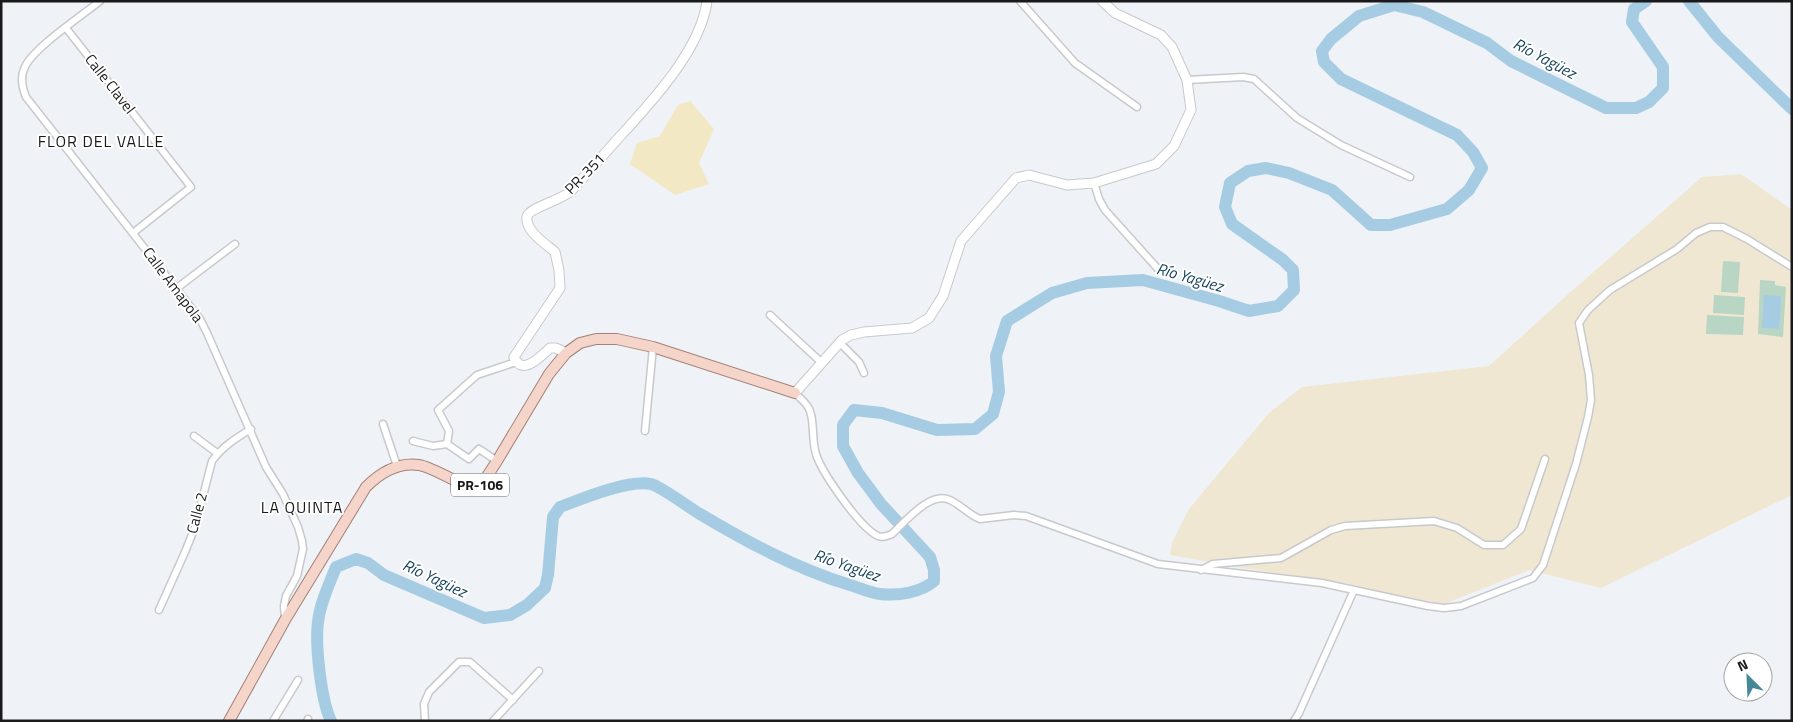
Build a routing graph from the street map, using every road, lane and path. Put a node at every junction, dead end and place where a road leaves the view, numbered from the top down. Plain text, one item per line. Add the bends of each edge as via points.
1 (100, 1) edge
2 (707, 1) edge
3 (1020, 1) edge
4 (1102, 1) edge
5 (66, 28) junction
6 (1188, 80) junction
7 (1137, 107) dead end
8 (1410, 177) dead end
9 (1094, 183) junction
10 (133, 233) junction
11 (235, 244) dead end
12 (1792, 267) edge
13 (1158, 269) dead end
14 (177, 288) junction
15 (770, 315) dead end
16 (840, 343) junction
17 (653, 347) junction
18 (566, 353) junction
19 (516, 362) junction
20 (822, 363) junction
21 (864, 373) dead end
22 (795, 393) junction
23 (383, 424) dead end
24 (251, 429) junction
25 (645, 431) dead end
26 (194, 436) dead end
27 (413, 441) dead end
28 (447, 444) junction
29 (217, 453) junction
30 (1545, 459) dead end
31 (497, 461) junction
32 (397, 466) junction
33 (1199, 570) junction
34 (1354, 590) junction
35 (159, 610) dead end
36 (285, 620) junction
37 (539, 671) dead end
38 (298, 680) dead end
39 (513, 700) junction
40 (229, 721) edge
41 (273, 721) edge
42 (425, 721) edge
43 (492, 721) edge
44 (1294, 721) edge

1 - 5 street, Calle Amapola
2 - 19 main road, PR-351 / PR-351 via 696,38 640,116 565,196 532,209 527,216 530,228 557,256 560,288 514,357
3 - 7 street via 1076,64
4 - 6 main road via 1115,13 1161,35 1172,48
5 - 10 street, Calle Amapola via 29,59 22,76 23,90
5 - 10 street, Calle Clavel via 192,187
6 - 8 street via 1254,79 1273,98 1341,145
6 - 9 main road via 1191,110 1174,146 1156,164
9 - 13 street via 1105,210
9 - 16 main road via 1067,185 1029,175 1016,178 961,241 943,296 929,318 912,328 864,332 851,335
10 - 14 street, Calle Amapola
11 - 14 street
12 - 34 street via 1739,234 1723,227 1710,227 1617,284 1588,310 1579,323 1588,375 1588,417 1552,539 1543,565 1533,578 1452,608
14 - 24 street, Calle Amapola via 200,319
15 - 20 street
16 - 20 main road
16 - 21 street via 859,362
17 - 18 main road, PR-106 via 617,339 596,339 580,343
17 - 22 main road, PR-106
17 - 25 street
18 - 19 main road via 550,348 530,365
18 - 31 main road, PR-106 via 549,374
19 - 28 street via 477,376 438,410 449,431
20 - 22 main road
22 - 33 street via 810,409 816,455 828,476 860,520 880,537 892,534 929,501 943,498 980,519 1026,516 1158,564
23 - 32 street
24 - 29 street, Calle 2 via 231,440
24 - 36 street, Calle Amapola via 302,540 303,550 296,576 286,596
26 - 29 street
27 - 28 street via 433,446
28 - 31 street via 469,459 479,449
29 - 35 street, Calle 2 via 208,471 186,552
30 - 33 street via 1521,529 1502,545 1484,545 1457,528 1434,521 1345,526 1281,558 1213,564
31 - 32 main road, PR-106 via 477,489 420,465
32 - 36 main road, PR-106 via 380,474 366,487
33 - 34 street via 1322,583
34 - 44 street
36 - 40 main road, PR-106
37 - 39 street
38 - 41 street
39 - 42 street via 470,662 459,662 429,692 424,704
39 - 43 street

